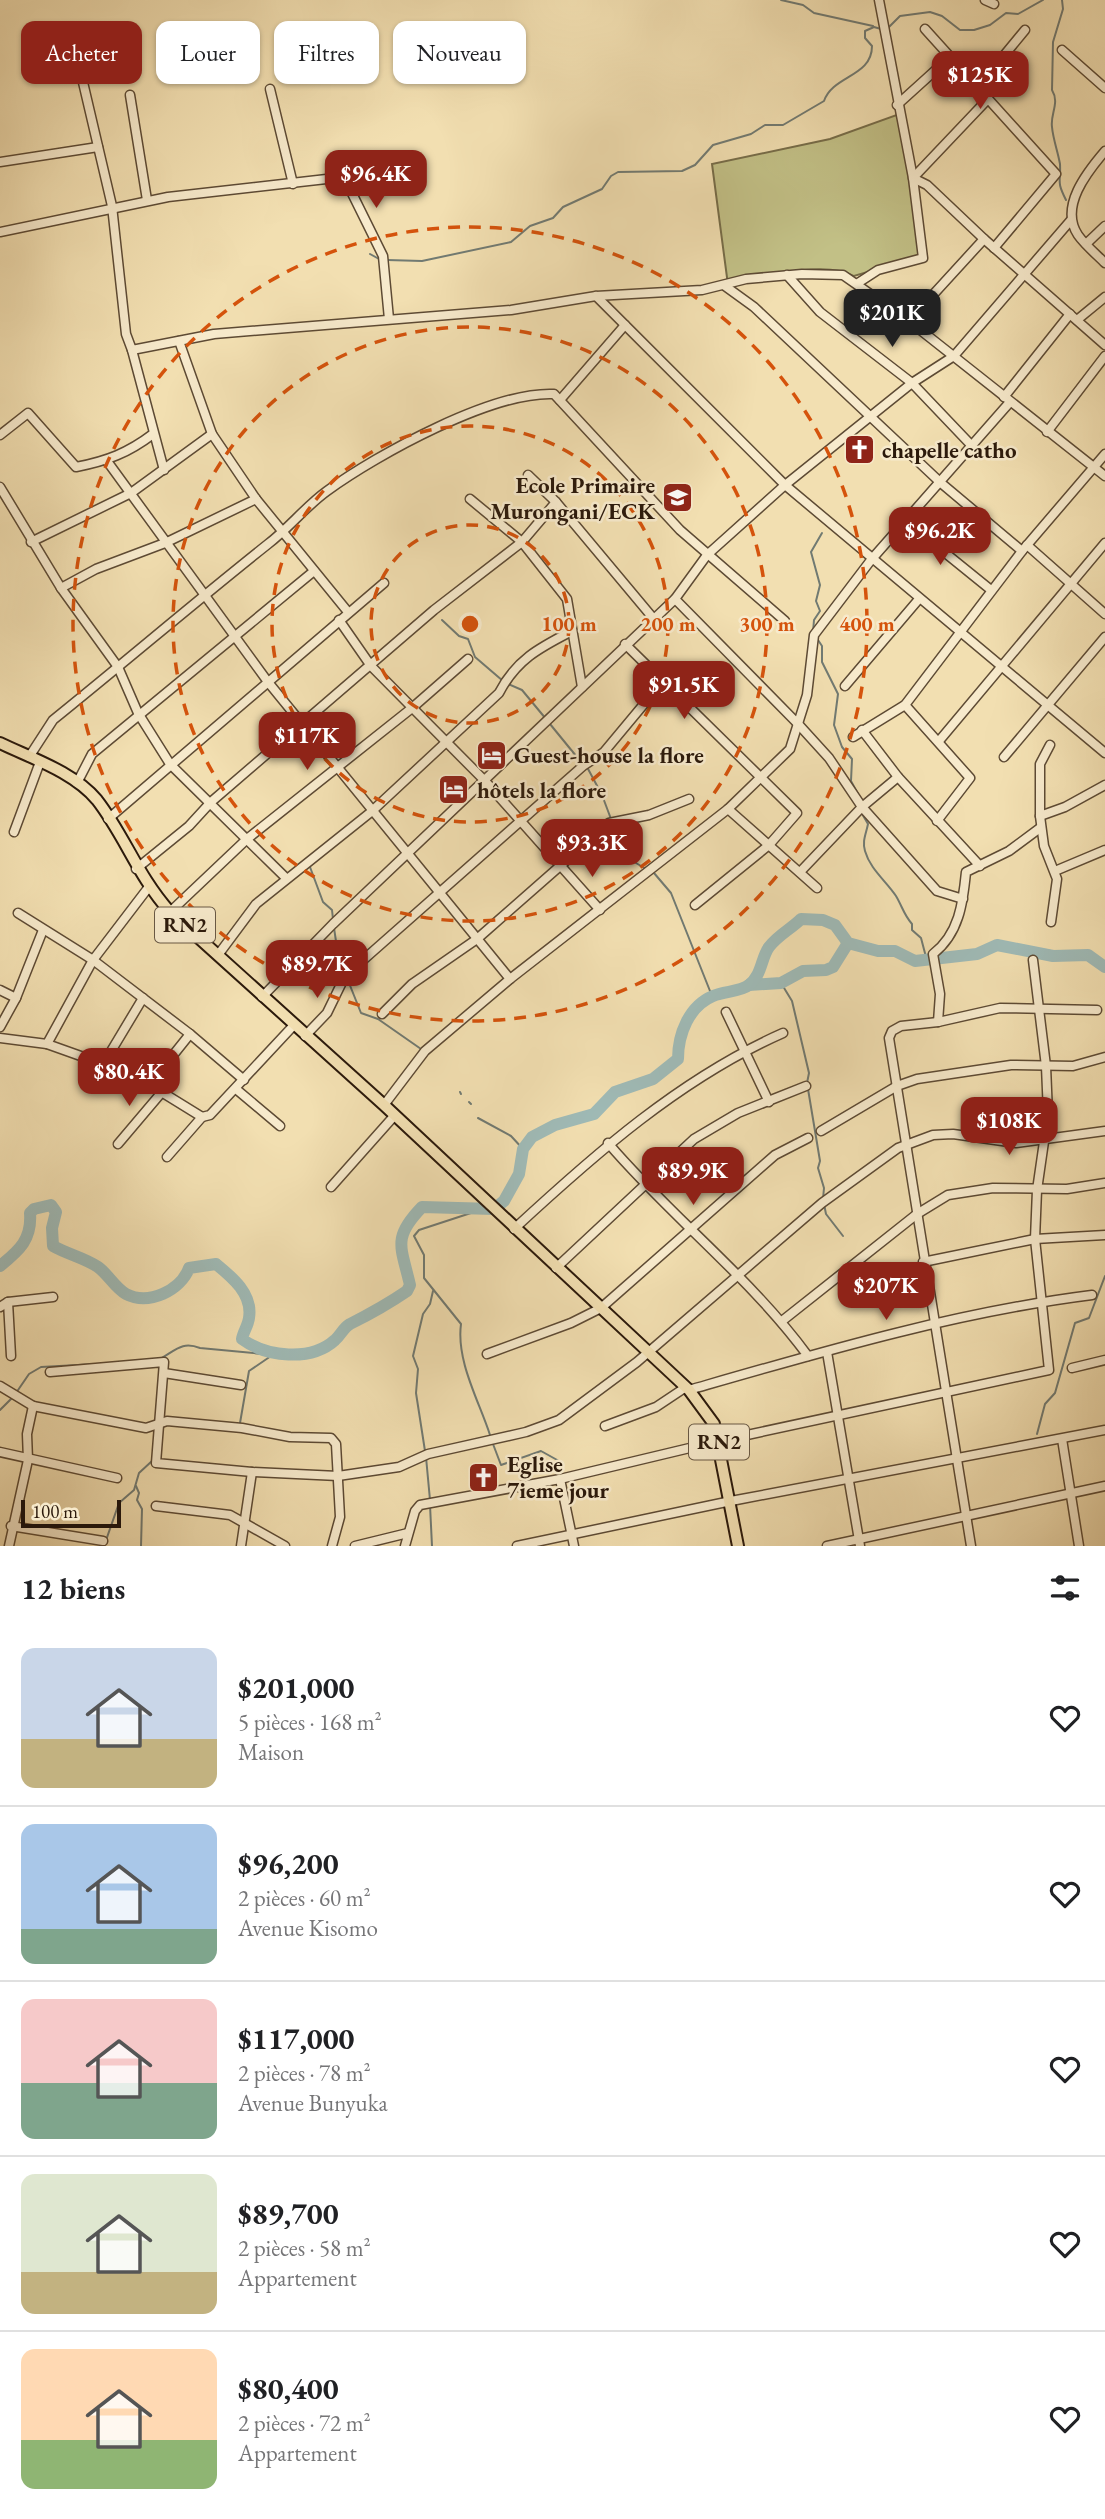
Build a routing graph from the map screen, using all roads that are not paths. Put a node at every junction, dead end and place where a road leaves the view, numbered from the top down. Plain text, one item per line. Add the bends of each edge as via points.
1 (879, 0) edge
2 (925, 30) dead end
3 (1026, 30) dead end
4 (1062, 50) dead end
5 (950, 57) junction
6 (83, 84) edge
7 (978, 87) junction
8 (1105, 88) edge
9 (270, 89) dead end
10 (130, 94) dead end
11 (988, 99) junction
12 (897, 105) junction
13 (98, 147) junction
14 (1105, 151) edge
15 (0, 162) edge
16 (913, 178) junction
17 (293, 184) junction
18 (146, 200) junction
19 (112, 206) junction
20 (1071, 220) junction
21 (1105, 226) edge
22 (0, 232) edge
23 (984, 239) junction
24 (1086, 244) junction
25 (994, 248) junction
26 (1105, 263) edge
27 (787, 275) junction
28 (1026, 275) junction
29 (858, 283) junction
30 (725, 286) junction
31 (596, 296) junction
32 (1105, 297) edge
33 (1074, 317) junction
34 (389, 319) junction
35 (909, 321) junction
36 (625, 325) junction
37 (179, 341) junction
38 (1105, 345) edge
39 (132, 350) junction
40 (954, 356) junction
41 (1105, 356) edge
42 (912, 383) junction
43 (1007, 399) junction
44 (559, 400) junction
45 (870, 417) junction
46 (1047, 432) junction
47 (153, 434) junction
48 (212, 434) junction
49 (0, 435) edge
50 (972, 446) junction
51 (1105, 454) edge
52 (107, 461) junction
53 (1094, 468) junction
54 (164, 470) junction
55 (528, 475) dead end
56 (1105, 476) edge
57 (941, 483) junction
58 (785, 485) junction
59 (0, 487) edge
60 (131, 494) junction
61 (256, 499) junction
62 (470, 499) dead end
63 (556, 502) junction
64 (907, 522) junction
65 (282, 533) junction
66 (522, 541) junction
67 (31, 542) junction
68 (165, 543) junction
69 (1105, 543) edge
70 (1025, 548) junction
71 (707, 555) junction
72 (871, 560) junction
73 (314, 571) junction
74 (384, 583) dead end
75 (1072, 584) junction
76 (61, 588) junction
77 (991, 590) junction
78 (203, 595) junction
79 (919, 599) junction
80 (675, 600) junction
81 (348, 612) junction
82 (1105, 614) edge
83 (653, 618) junction
84 (339, 620) junction
85 (785, 621) dead end
86 (570, 632) junction
87 (958, 633) junction
88 (1105, 637) edge
89 (233, 638) junction
90 (625, 644) junction
91 (468, 659) dead end
92 (371, 666) junction
93 (118, 667) junction
94 (1003, 667) junction
95 (664, 680) junction
96 (268, 682) junction
97 (845, 686) dead end
98 (582, 687) junction
99 (1046, 704) junction
100 (905, 705) junction
101 (412, 708) junction
102 (138, 713) junction
103 (303, 724) junction
104 (799, 725) junction
105 (862, 730) junction
106 (853, 737) dead end
107 (939, 741) junction
108 (446, 742) junction
109 (0, 743) edge
110 (1050, 746) dead end
111 (1105, 753) edge
112 (29, 757) junction
113 (1004, 757) dead end
114 (40, 762) junction
115 (170, 764) junction
116 (337, 767) junction
117 (898, 777) junction
118 (762, 778) junction
119 (485, 781) junction
120 (77, 783) junction
121 (1105, 785) edge
122 (689, 799) dead end
123 (211, 802) junction
124 (862, 807) junction
125 (728, 809) junction
126 (371, 812) junction
127 (1040, 816) junction
128 (108, 819) junction
129 (521, 820) junction
130 (937, 821) junction
131 (1041, 828) junction
132 (14, 832) dead end
133 (247, 839) junction
134 (769, 845) junction
135 (1105, 850) edge
136 (407, 856) junction
137 (562, 866) junction
138 (980, 866) junction
139 (136, 869) junction
140 (1055, 871) junction
141 (800, 872) junction
142 (286, 878) junction
143 (148, 887) junction
144 (817, 888) dead end
145 (440, 895) junction
146 (963, 899) junction
147 (695, 905) dead end
148 (600, 910) junction
149 (170, 912) junction
150 (18, 913) dead end
151 (1051, 922) dead end
152 (43, 930) junction
153 (477, 939) junction
154 (218, 956) junction
155 (93, 960) junction
156 (1033, 960) dead end
157 (510, 979) junction
158 (0, 990) edge
159 (262, 997) junction
160 (16, 998) junction
161 (143, 998) junction
162 (1040, 1009) junction
163 (1097, 1010) dead end
164 (726, 1012) dead end
165 (382, 1014) dead end
166 (938, 1022) junction
167 (294, 1025) junction
168 (0, 1027) edge
169 (783, 1033) dead end
170 (190, 1034) junction
171 (305, 1036) junction
172 (0, 1038) edge
173 (47, 1044) junction
174 (745, 1050) junction
175 (1105, 1057) edge
176 (104, 1063) junction
177 (1046, 1066) junction
178 (244, 1080) junction
179 (150, 1084) junction
180 (806, 1086) dead end
181 (897, 1086) junction
182 (236, 1089) junction
183 (162, 1092) junction
184 (769, 1101) junction
185 (384, 1105) junction
186 (395, 1115) junction
187 (202, 1117) junction
188 (280, 1126) dead end
189 (821, 1131) dead end
190 (1105, 1131) edge
191 (808, 1138) dead end
192 (1044, 1140) junction
193 (608, 1143) junction
194 (118, 1144) dead end
195 (907, 1144) junction
196 (167, 1157) dead end
197 (1105, 1182) edge
198 (643, 1184) junction
199 (331, 1187) dead end
200 (1037, 1190) junction
201 (917, 1214) junction
202 (514, 1229) junction
203 (689, 1229) junction
204 (1105, 1235) edge
205 (1035, 1239) junction
206 (923, 1262) junction
207 (556, 1268) junction
208 (737, 1273) junction
209 (1092, 1295) dead end
210 (53, 1297) dead end
211 (1043, 1301) junction
212 (8, 1302) junction
213 (0, 1307) edge
214 (601, 1308) junction
215 (782, 1321) junction
216 (936, 1325) junction
217 (648, 1351) junction
218 (827, 1352) junction
219 (487, 1354) dead end
220 (11, 1356) dead end
221 (808, 1356) junction
222 (1105, 1360) edge
223 (1072, 1368) dead end
224 (50, 1372) dead end
225 (164, 1373) junction
226 (241, 1385) dead end
227 (0, 1386) edge
228 (687, 1389) junction
229 (947, 1392) junction
230 (33, 1406) junction
231 (839, 1417) junction
232 (161, 1423) junction
233 (605, 1426) dead end
234 (1105, 1430) edge
235 (1062, 1439) junction
236 (719, 1441) junction
237 (0, 1452) edge
238 (956, 1458) junction
239 (28, 1460) junction
240 (251, 1472) junction
241 (338, 1476) junction
242 (117, 1478) dead end
243 (560, 1479) junction
244 (850, 1479) junction
245 (1105, 1486) edge
246 (1071, 1494) junction
247 (731, 1501) junction
248 (156, 1507) dead end
249 (967, 1515) junction
250 (244, 1521) junction
251 (11, 1526) junction
252 (408, 1532) junction
253 (572, 1536) junction
254 (103, 1541) dead end
255 (860, 1542) edge
256 (9, 1546) edge
257 (241, 1546) edge
258 (285, 1546) edge
259 (332, 1546) edge
260 (355, 1546) edge
261 (405, 1546) edge
262 (517, 1546) edge
263 (574, 1546) edge
264 (738, 1546) edge
265 (827, 1546) edge
266 (971, 1546) edge
267 (1079, 1546) edge

1 - 12 street
2 - 5 street
3 - 7 street
4 - 8 street
5 - 7 street
5 - 12 street
6 - 13 street
7 - 11 street
9 - 17 street
10 - 18 street
11 - 16 street
11 - 25 street via 1056,174
12 - 16 street
13 - 15 street
13 - 19 street
14 - 20 street via 1089,169 1071,206
16 - 23 street via 927,185
16 - 29 street via 923,258 878,271
17 - 18 street
17 - 34 street via 344,177 383,261
18 - 19 street
19 - 22 street
19 - 39 street via 126,334
20 - 24 street
20 - 28 street
21 - 24 street
23 - 25 street
23 - 35 street
24 - 26 street
25 - 28 street
27 - 29 street via 843,275
27 - 30 street
27 - 42 street via 820,312
28 - 33 street
28 - 40 street
29 - 35 street
30 - 31 street
30 - 45 street via 754,307
31 - 34 street via 511,310
31 - 36 street
32 - 33 street
33 - 38 street
33 - 43 street
34 - 37 street
35 - 40 street
36 - 44 street
36 - 58 street
37 - 39 street
37 - 48 street
39 - 47 street
40 - 42 street
40 - 43 street
41 - 46 street
42 - 45 street
42 - 50 street
43 - 46 street
43 - 50 street
44 - 65 street via 554,394 538,393 478,408 358,470 325,492
44 - 71 street
45 - 57 street
45 - 58 street
46 - 53 street
47 - 52 street
47 - 54 street
48 - 54 street
48 - 61 street
49 - 52 street via 28,413 76,467
50 - 57 street
51 - 53 street
52 - 60 street
53 - 56 street
53 - 70 street
54 - 60 street
55 - 63 street
57 - 64 street
57 - 70 street
58 - 71 street
58 - 72 street
59 - 67 street
60 - 67 street
60 - 68 street
61 - 65 street
61 - 68 street
62 - 66 street
63 - 66 street
63 - 83 street
64 - 72 street
64 - 77 street
65 - 73 street
65 - 78 street
66 - 86 street via 567,599
66 - 92 street
67 - 76 street
68 - 76 street via 96,569
68 - 78 street
69 - 75 street
70 - 75 street
70 - 77 street
71 - 80 street
71 - 85 street
72 - 79 street
72 - 104 street via 814,635
73 - 81 street
73 - 89 street
74 - 81 street
75 - 82 street
75 - 94 street
76 - 93 street
77 - 87 street
78 - 89 street
78 - 93 street
79 - 87 street
79 - 97 street
80 - 83 street
80 - 104 street
81 - 84 street
83 - 90 street
84 - 92 street
84 - 96 street
86 - 98 street
86 - 108 street via 528,654 499,693
87 - 94 street
87 - 100 street
88 - 99 street
89 - 96 street
89 - 102 street
90 - 95 street
90 - 98 street
91 - 101 street
92 - 101 street
92 - 103 street
93 - 102 street
93 - 112 street via 53,720
94 - 99 street
94 - 107 street
95 - 118 street
95 - 129 street via 604,752
96 - 103 street
96 - 115 street
98 - 119 street
99 - 111 street
99 - 113 street
100 - 105 street
100 - 107 street
101 - 108 street
101 - 116 street
102 - 115 street
102 - 120 street via 92,754
103 - 116 street
103 - 123 street
104 - 118 street via 790,749
104 - 124 street via 829,758
105 - 106 street
105 - 117 street
107 - 130 street via 970,778
108 - 119 street
108 - 126 street
109 - 112 highway, RN2
110 - 127 street via 1040,764
112 - 114 highway, RN2
114 - 120 highway, RN2
114 - 132 street
115 - 123 street
115 - 128 street
116 - 126 street
116 - 133 street
117 - 124 street
117 - 130 street
118 - 125 street
118 - 134 street via 797,813
119 - 129 street
119 - 136 street
120 - 128 highway, RN2 via 97,800
121 - 127 street
122 - 137 street via 649,815 612,821
123 - 133 street
123 - 139 street via 189,827
124 - 141 street
124 - 146 street via 937,891
125 - 134 street
125 - 148 street
126 - 136 street
126 - 142 street
127 - 131 street
128 - 139 highway, RN2
129 - 137 street
129 - 145 street
130 - 138 street
131 - 138 street
131 - 140 street
133 - 142 street
133 - 149 street
134 - 141 street
134 - 147 street
135 - 140 street
136 - 145 street
136 - 159 street
137 - 148 street
137 - 153 street
138 - 146 street via 965,872
139 - 143 highway, RN2
140 - 151 street via 1058,879
141 - 144 street
142 - 154 street via 256,904
143 - 149 highway, RN2
143 - 155 street
145 - 153 street
145 - 171 street via 346,975 327,1013
146 - 166 street via 947,943 933,958 940,994
148 - 157 street
149 - 154 highway, RN2
150 - 152 street
152 - 155 street
152 - 160 street
153 - 157 street
153 - 165 street via 412,984
154 - 159 highway, RN2
155 - 161 street
155 - 173 street
156 - 162 street
157 - 185 street via 425,1051
158 - 160 street
159 - 167 highway, RN2
160 - 168 street
161 - 170 street
161 - 176 street
162 - 163 street
162 - 166 street via 1000,1008
162 - 177 street
164 - 174 street
166 - 181 street via 892,1031 889,1038
167 - 171 highway, RN2
167 - 178 street
169 - 174 street
170 - 178 street
170 - 179 street
171 - 185 highway, RN2
172 - 173 street
173 - 176 street
174 - 184 street
174 - 193 street
175 - 177 street via 1073,1066
176 - 179 street
177 - 181 street via 1011,1065
177 - 192 street
178 - 182 street
179 - 183 street
180 - 184 street
181 - 189 street
181 - 195 street
182 - 187 street via 210,1115
182 - 188 street
183 - 187 street
183 - 194 street
184 - 198 street via 694,1139
185 - 186 highway, RN2
186 - 199 street
186 - 202 highway, RN2
187 - 196 street
190 - 192 street
191 - 203 street via 775,1155
192 - 195 street via 989,1141 953,1134
192 - 200 street
193 - 198 street
193 - 202 street
195 - 201 street
195 - 208 street via 823,1202
197 - 200 street
198 - 203 street
198 - 207 street
200 - 201 street via 993,1188 948,1195
200 - 205 street
201 - 206 street
201 - 215 street
202 - 207 highway, RN2
203 - 208 street
203 - 214 street
204 - 205 street
205 - 206 street
205 - 211 street
206 - 216 street
207 - 214 highway, RN2
208 - 215 street
208 - 217 street
209 - 211 street
210 - 212 street
211 - 216 street
211 - 229 street via 1049,1370
212 - 213 street
212 - 220 street
214 - 217 highway, RN2
214 - 219 street
215 - 221 street
216 - 218 street
216 - 229 street
217 - 228 highway, RN2
217 - 241 street via 559,1420 426,1454 399,1467
218 - 221 street
218 - 231 street
221 - 228 street
222 - 223 street
224 - 225 street via 164,1362
225 - 226 street
225 - 232 street
227 - 230 street
228 - 233 street via 656,1407
228 - 236 highway, RN2 via 707,1410
229 - 231 street
229 - 238 street
230 - 232 street via 146,1428
230 - 239 street
231 - 236 street
231 - 244 street
232 - 240 street via 156,1462
232 - 241 street via 331,1438 336,1444
234 - 235 street
235 - 238 street
235 - 246 street
236 - 243 street
236 - 247 highway, RN2
237 - 239 street
238 - 244 street
238 - 249 street
239 - 242 street
239 - 251 street
240 - 241 street
240 - 250 street
241 - 259 street via 340,1517
243 - 252 street via 420,1506
243 - 253 street
244 - 247 street
244 - 255 street
245 - 246 street
246 - 249 street
246 - 267 street
247 - 253 street
247 - 264 highway, RN2
248 - 250 street
249 - 255 street
249 - 266 street
250 - 257 street
250 - 258 street
251 - 254 street
251 - 256 street
252 - 260 street
252 - 261 street
253 - 262 street
253 - 263 street
255 - 265 street

